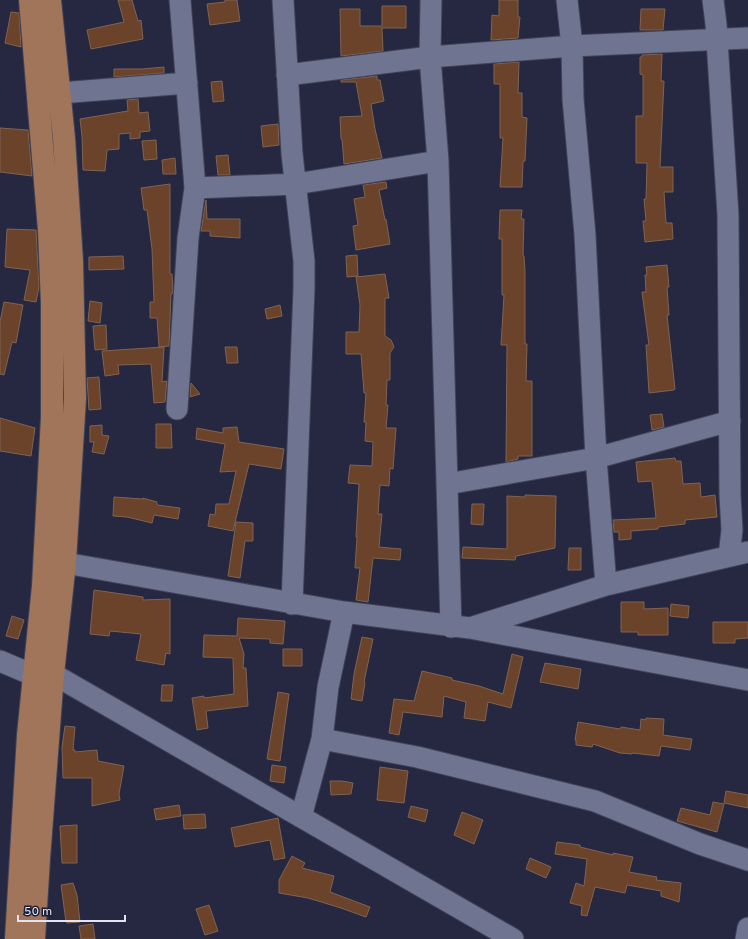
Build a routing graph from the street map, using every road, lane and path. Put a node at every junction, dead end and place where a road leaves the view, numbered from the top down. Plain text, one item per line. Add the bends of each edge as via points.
1 (30, 0) edge
2 (50, 0) edge
3 (180, 0) edge
4 (283, 0) edge
5 (431, 0) edge
6 (568, 0) edge
7 (713, 0) edge
8 (748, 38) edge
9 (717, 40) junction
10 (572, 46) junction
11 (430, 57) junction
12 (287, 75) junction
13 (187, 83) junction
14 (60, 93) junction
15 (438, 162) junction
16 (296, 184) junction
17 (195, 188) junction
18 (177, 409) dead end
19 (730, 421) junction
20 (596, 458) junction
21 (447, 484) junction
22 (738, 554) edge
23 (44, 559) junction
24 (65, 562) junction
25 (606, 585) junction
26 (292, 604) junction
27 (344, 612) junction
28 (461, 627) junction
29 (1, 663) edge
30 (43, 675) junction
31 (748, 680) edge
32 (322, 739) junction
33 (301, 817) junction
34 (748, 860) edge
35 (748, 928) edge
36 (16, 939) edge
37 (34, 939) edge
38 (514, 939) edge
39 (746, 939) edge

1 - 23 main road via 49,230 52,304 52,417
2 - 14 main road
3 - 13 street
4 - 12 street
5 - 11 street
6 - 10 street
7 - 9 street
8 - 9 street
9 - 10 street
9 - 19 street via 728,215
10 - 11 street
10 - 20 street via 573,99 585,235
11 - 12 street
11 - 15 street
12 - 16 street
13 - 14 street
13 - 17 street
14 - 24 main road via 72,261 75,398
15 - 16 street
15 - 21 street
16 - 17 street
16 - 26 street via 304,260 304,288
17 - 18 street via 188,238
19 - 20 street
19 - 22 street via 732,530
20 - 21 street
20 - 25 street
21 - 28 street
22 - 25 street
23 - 24 street
23 - 30 main road
24 - 26 street
24 - 30 main road
25 - 28 street
26 - 27 street
27 - 28 street
27 - 32 street via 328,687
28 - 31 street
29 - 30 street
30 - 33 street
30 - 36 main road via 28,735
30 - 37 main road via 39,859
32 - 33 street
32 - 34 street via 417,757 595,802 700,844
33 - 38 street
35 - 39 street

